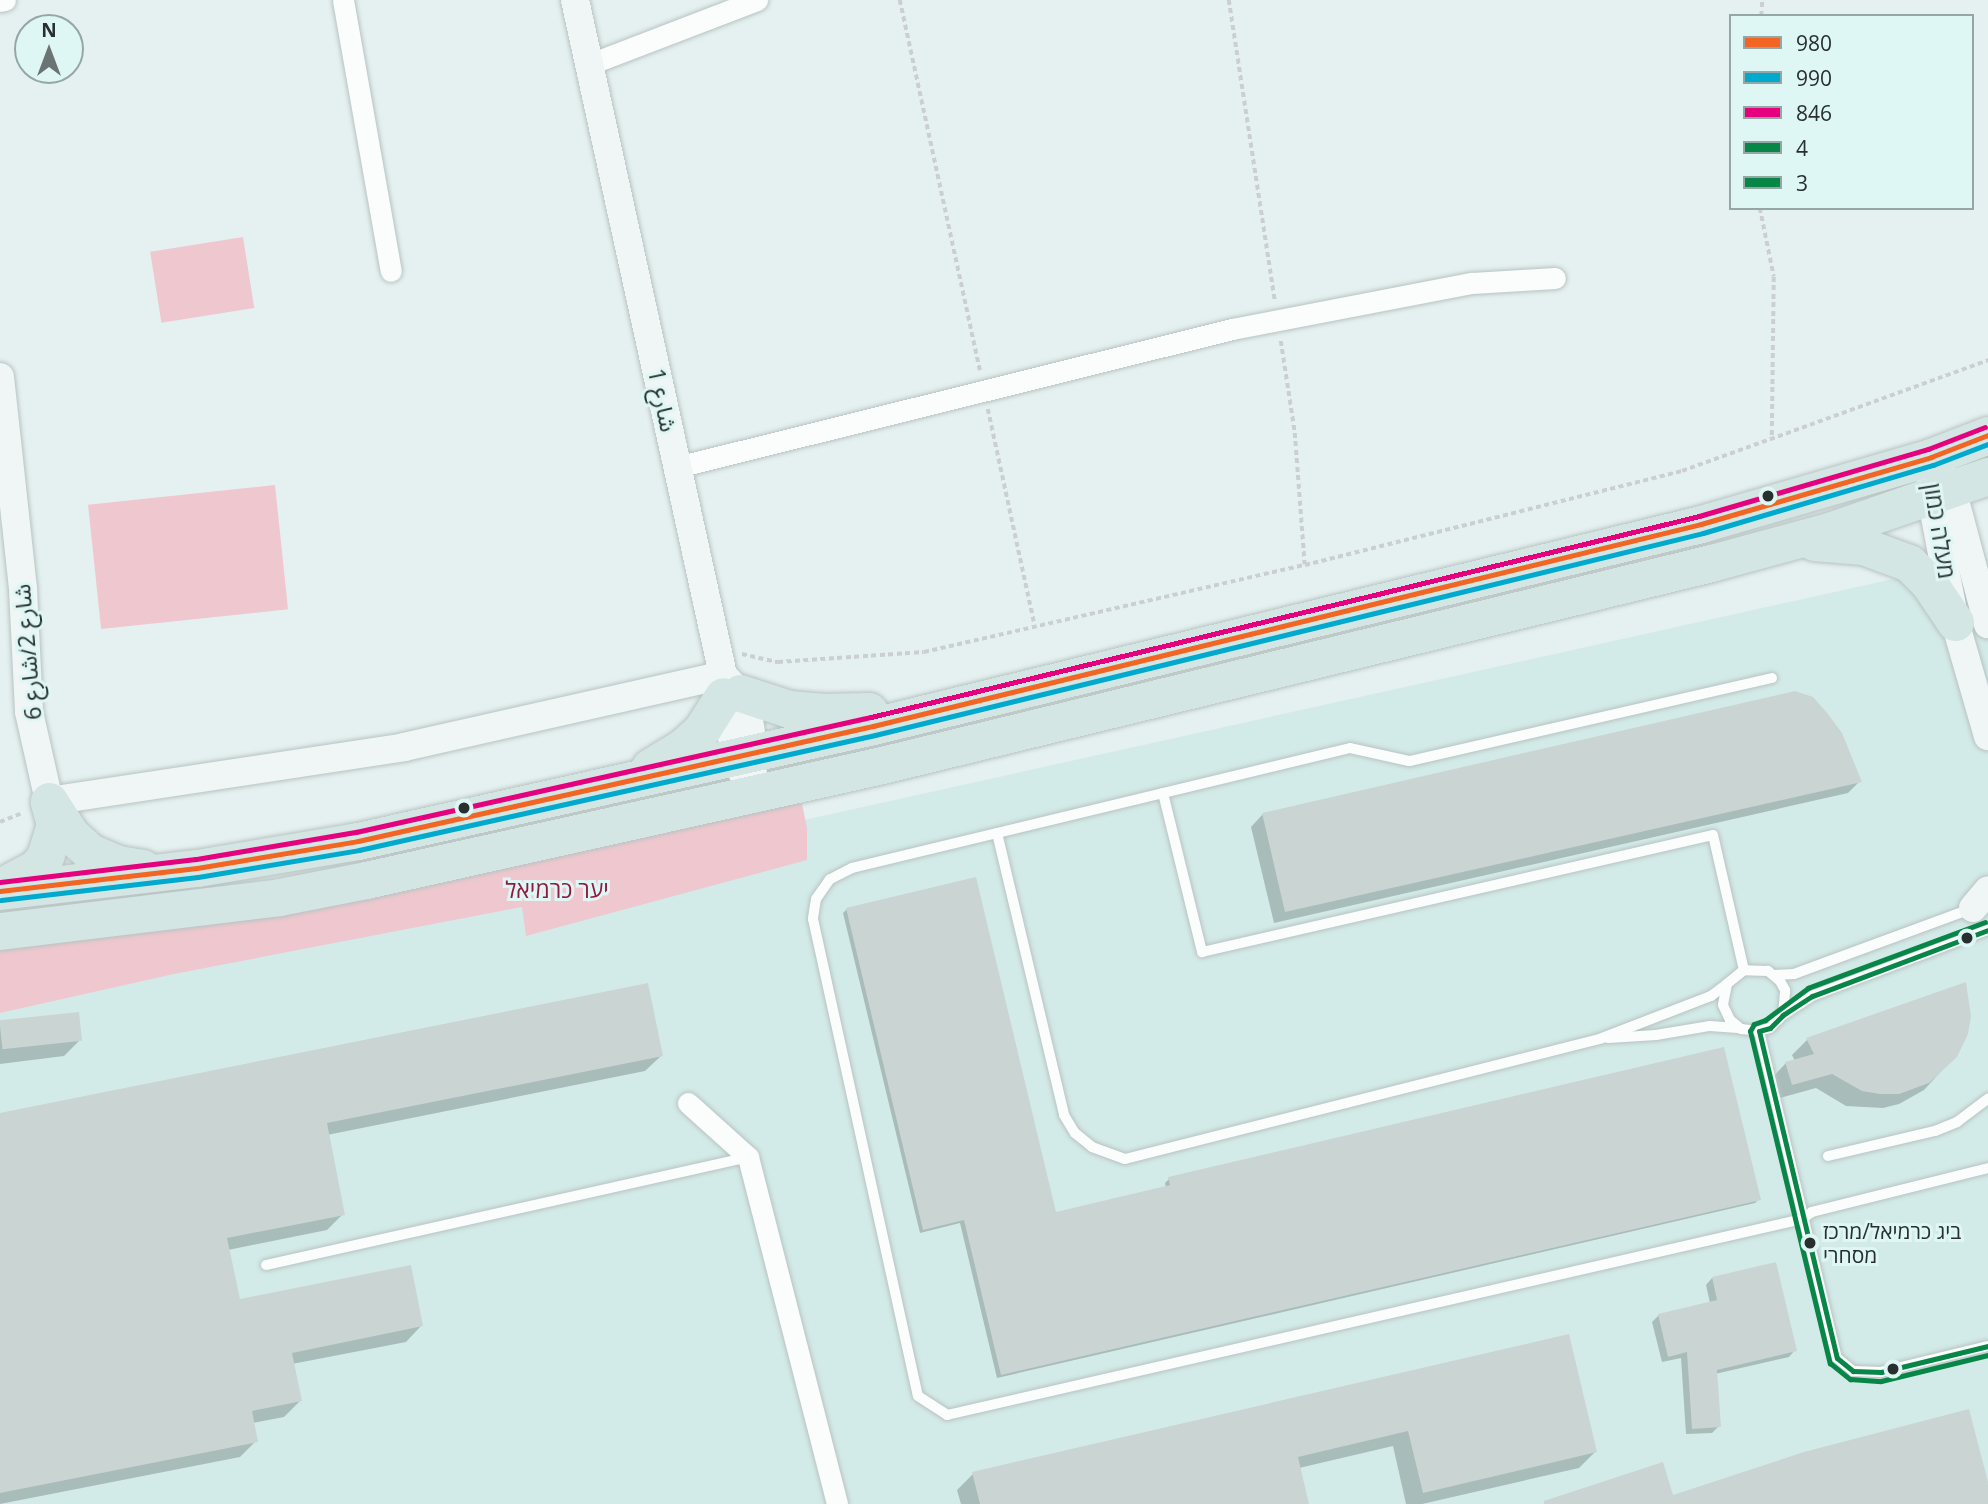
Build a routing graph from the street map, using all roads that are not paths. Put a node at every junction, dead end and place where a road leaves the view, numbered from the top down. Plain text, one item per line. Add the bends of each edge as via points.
1 (343, 0) edge
2 (575, 0) edge
3 (757, 0) edge
4 (590, 64) junction
5 (391, 271) dead end
6 (1555, 278) dead end
7 (0, 377) edge
8 (1988, 435) edge
9 (1931, 457) junction
10 (677, 467) junction
11 (1988, 476) edge
12 (1941, 492) junction
13 (1792, 541) junction
14 (1972, 623) edge
15 (1772, 678) dead end
16 (729, 688) junction
17 (940, 710) junction
18 (1988, 736) edge
19 (745, 755) junction
20 (624, 782) junction
21 (1163, 793) junction
22 (751, 795) junction
23 (49, 801) junction
24 (997, 833) junction
25 (165, 872) junction
26 (0, 889) edge
27 (1984, 908) edge
28 (0, 931) edge
29 (1744, 970) junction
30 (1774, 975) junction
31 (1727, 984) junction
32 (1783, 1015) junction
33 (1741, 1028) junction
34 (1759, 1031) junction
35 (1602, 1038) junction
36 (1988, 1099) edge
37 (688, 1103) dead end
38 (1828, 1156) dead end
39 (748, 1157) junction
40 (1988, 1168) edge
41 (1802, 1220) junction
42 (267, 1265) dead end
43 (1988, 1346) edge
44 (837, 1504) edge

1 - 5 street
2 - 4 street, شارع 1
3 - 4 street
4 - 10 street, شارع 1
6 - 10 street via 1472,283 1278,320
7 - 23 street, شارع 2/شارع 6 via 23,589 29,712
8 - 9 highway
9 - 12 street, מעלה כמון
9 - 17 highway via 1701,524
10 - 16 street, شارع 1
11 - 12 highway
12 - 13 highway
12 - 14 street, מעלה כמון
13 - 14 highway via 1863,545 1899,558
13 - 22 highway
14 - 18 street, מעלה כמון
15 - 21 lane via 1409,761 1350,748
16 - 17 highway via 789,709
16 - 19 street, شارع 1 via 749,720
16 - 20 highway via 701,731
16 - 23 street via 404,747
17 - 19 highway
19 - 20 highway
19 - 22 street, شارع 1
20 - 25 highway via 358,841
21 - 24 lane
21 - 29 lane via 1202,952 1713,835
22 - 28 highway via 279,897
23 - 25 highway via 71,835 90,852 118,864
23 - 26 highway via 55,825 45,857 36,868
24 - 35 lane via 1064,1115 1075,1133 1107,1155 1125,1159
24 - 41 lane via 852,868 830,879 816,899 813,919 918,1396 947,1415
25 - 26 highway
27 - 30 lane via 1794,974
27 - 32 lane
29 - 30 lane via 1761,969
29 - 31 lane
30 - 32 lane via 1786,995
31 - 33 lane via 1723,1005 1730,1020
31 - 35 lane via 1711,996
32 - 34 lane via 1770,1028
33 - 34 lane
33 - 35 lane via 1710,1026
34 - 41 lane
36 - 38 lane via 1957,1122 1935,1130
37 - 39 street
39 - 42 lane
39 - 44 street
40 - 41 lane via 1812,1212
41 - 43 lane via 1834,1350 1842,1364 1853,1371 1881,1372

